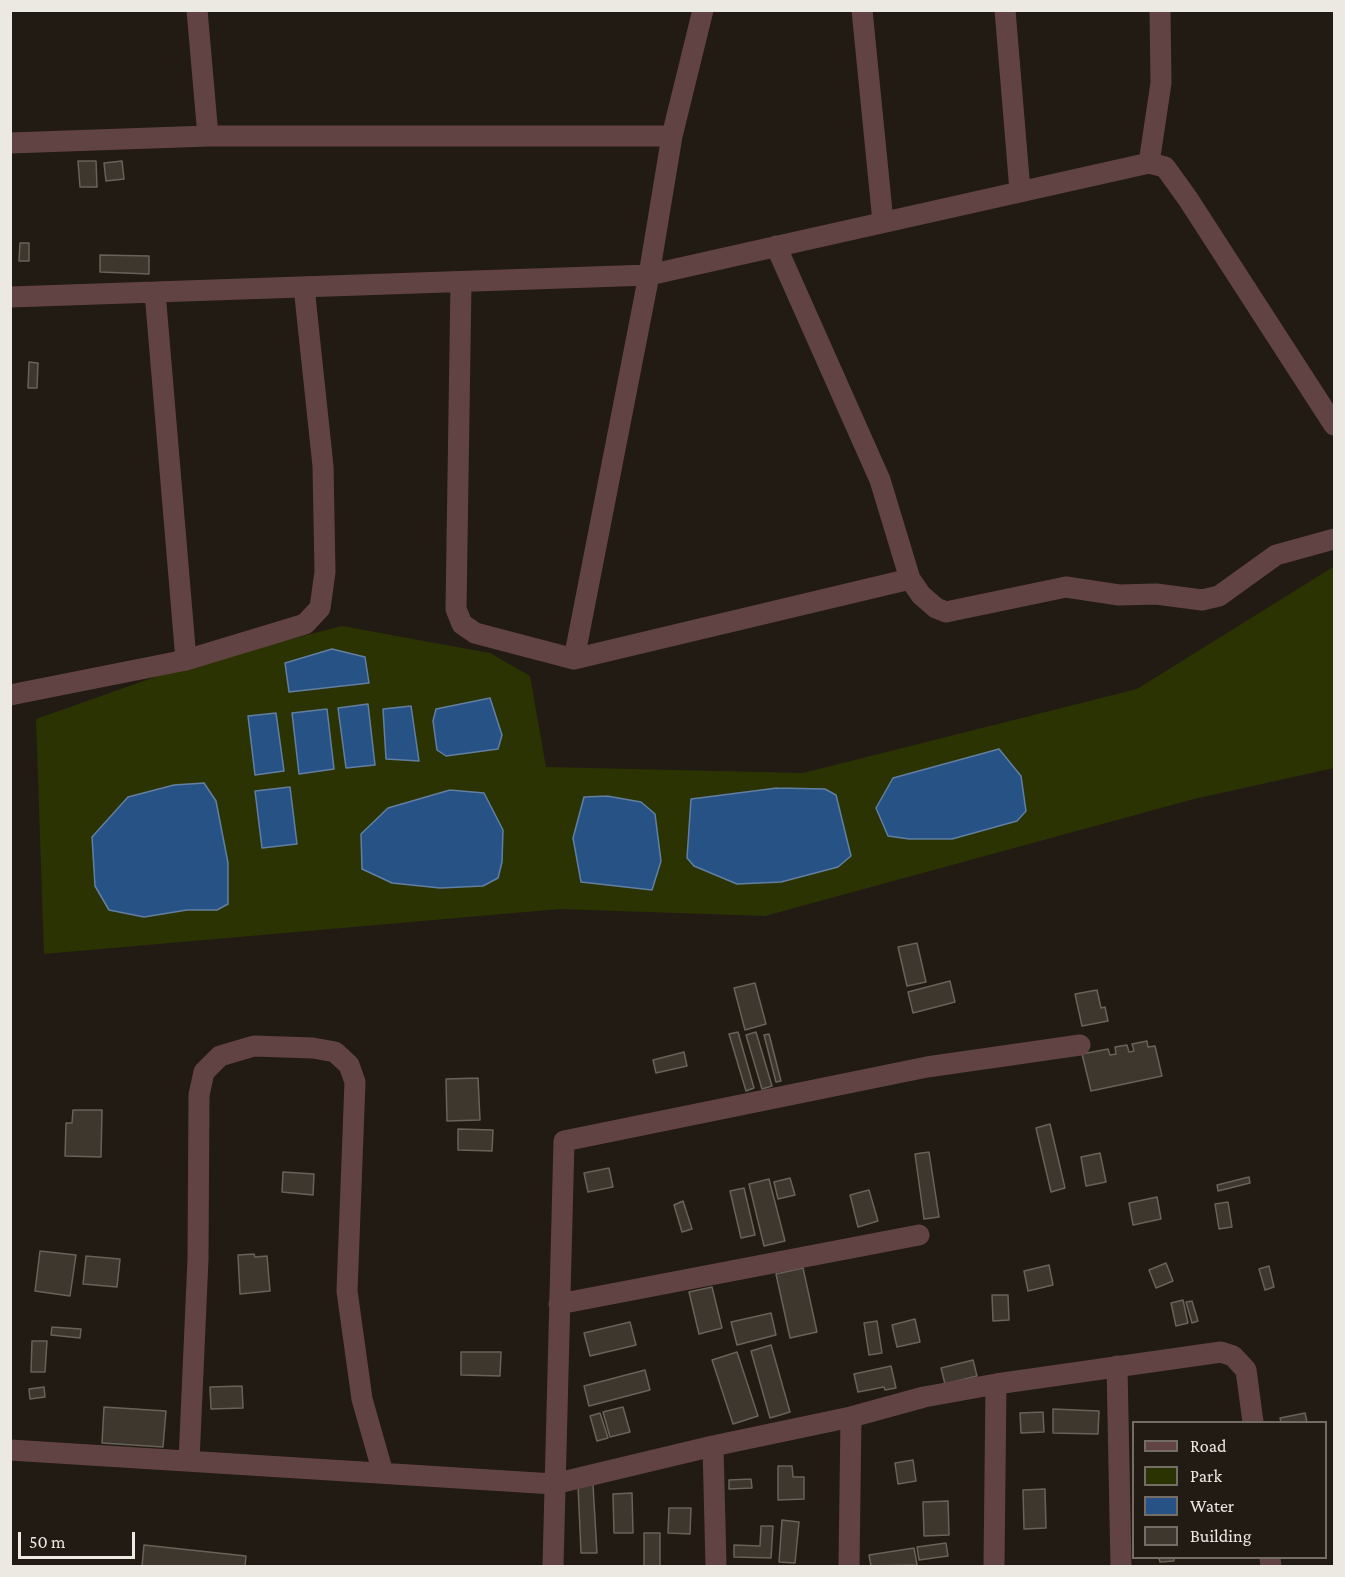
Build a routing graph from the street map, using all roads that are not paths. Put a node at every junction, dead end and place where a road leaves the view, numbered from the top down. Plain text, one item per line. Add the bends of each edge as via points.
1 (196, 10) edge
2 (703, 10) edge
3 (862, 10) edge
4 (1005, 10) edge
5 (1160, 10) edge
6 (208, 136) junction
7 (672, 136) junction
8 (10, 143) edge
9 (1149, 163) junction
10 (1020, 191) junction
11 (883, 222) junction
12 (776, 246) junction
13 (649, 275) junction
14 (461, 282) junction
15 (304, 287) junction
16 (154, 292) junction
17 (10, 297) edge
18 (1335, 424) edge
19 (1335, 539) edge
20 (910, 579) junction
21 (574, 659) junction
22 (186, 660) junction
23 (10, 695) edge
24 (1080, 1045) dead end
25 (919, 1235) dead end
26 (559, 1304) junction
27 (1117, 1366) junction
28 (996, 1384) junction
29 (851, 1417) junction
30 (1253, 1421) edge
31 (713, 1446) junction
32 (10, 1450) edge
33 (189, 1461) junction
34 (383, 1473) junction
35 (554, 1484) junction
36 (553, 1566) edge
37 (716, 1566) edge
38 (849, 1566) edge
39 (994, 1566) edge
40 (1121, 1566) edge

1 - 6 street
2 - 7 street
3 - 11 street
4 - 10 street
5 - 9 street via 1161,82
6 - 7 street
6 - 8 street
7 - 13 street
9 - 10 street
9 - 18 street via 1165,167 1188,199
10 - 11 street
11 - 12 street
12 - 13 street
12 - 20 street via 880,480
13 - 14 street
13 - 21 street
14 - 15 street
14 - 21 street via 456,609 462,624 475,633
15 - 16 street
15 - 22 street via 323,466 325,572 320,608 305,624
16 - 17 street
16 - 22 street
19 - 20 street via 1276,555 1219,596 1202,600 1066,587 946,612 928,601
20 - 21 street
22 - 23 street
24 - 26 street via 927,1067 564,1141
25 - 26 street
26 - 35 street
27 - 28 street
27 - 30 street via 1221,1352 1233,1356 1246,1370
27 - 40 street
28 - 29 street via 924,1397
28 - 39 street
29 - 31 street
29 - 38 street
31 - 35 street
31 - 37 street
32 - 33 street
33 - 34 street
33 - 34 street via 198,1259 199,1095 204,1072 220,1056 254,1046 313,1048 335,1052 349,1065 355,1082 347,1291 362,1399
34 - 35 street
35 - 36 street

